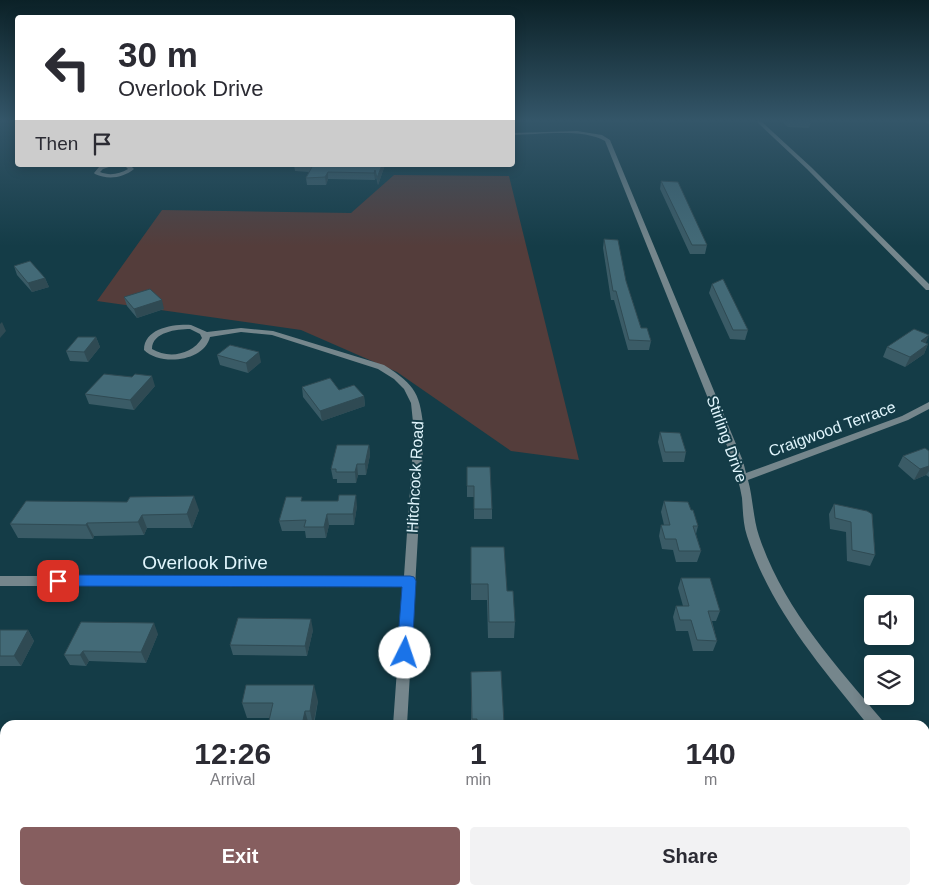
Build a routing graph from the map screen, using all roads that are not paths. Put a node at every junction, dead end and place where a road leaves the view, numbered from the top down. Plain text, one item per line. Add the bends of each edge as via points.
1 (616, 163) edge
2 (803, 163) edge
3 (105, 167) edge
4 (129, 167) edge
5 (929, 288) edge
6 (205, 335) junction
7 (929, 405) edge
8 (743, 478) junction
9 (0, 581) edge
10 (410, 581) junction
11 (400, 720) edge
12 (873, 720) edge

1 - 8 street, Stirling Drive via 716,404
2 - 5 street
3 - 4 street via 97,172 104,176 123,174 131,169
6 - 6 street, Hitchcock Road via 200,347 177,356 154,354 147,347 152,337 173,328 191,327
6 - 10 street, Hitchcock Road via 242,330 273,333 373,364 397,377 408,388 416,403 419,424
7 - 8 street, Craigwood Terrace via 906,418
8 - 12 street, Stirling Drive via 753,538 773,582 820,655
9 - 10 street, Overlook Drive
10 - 11 street, Hitchcock Road

